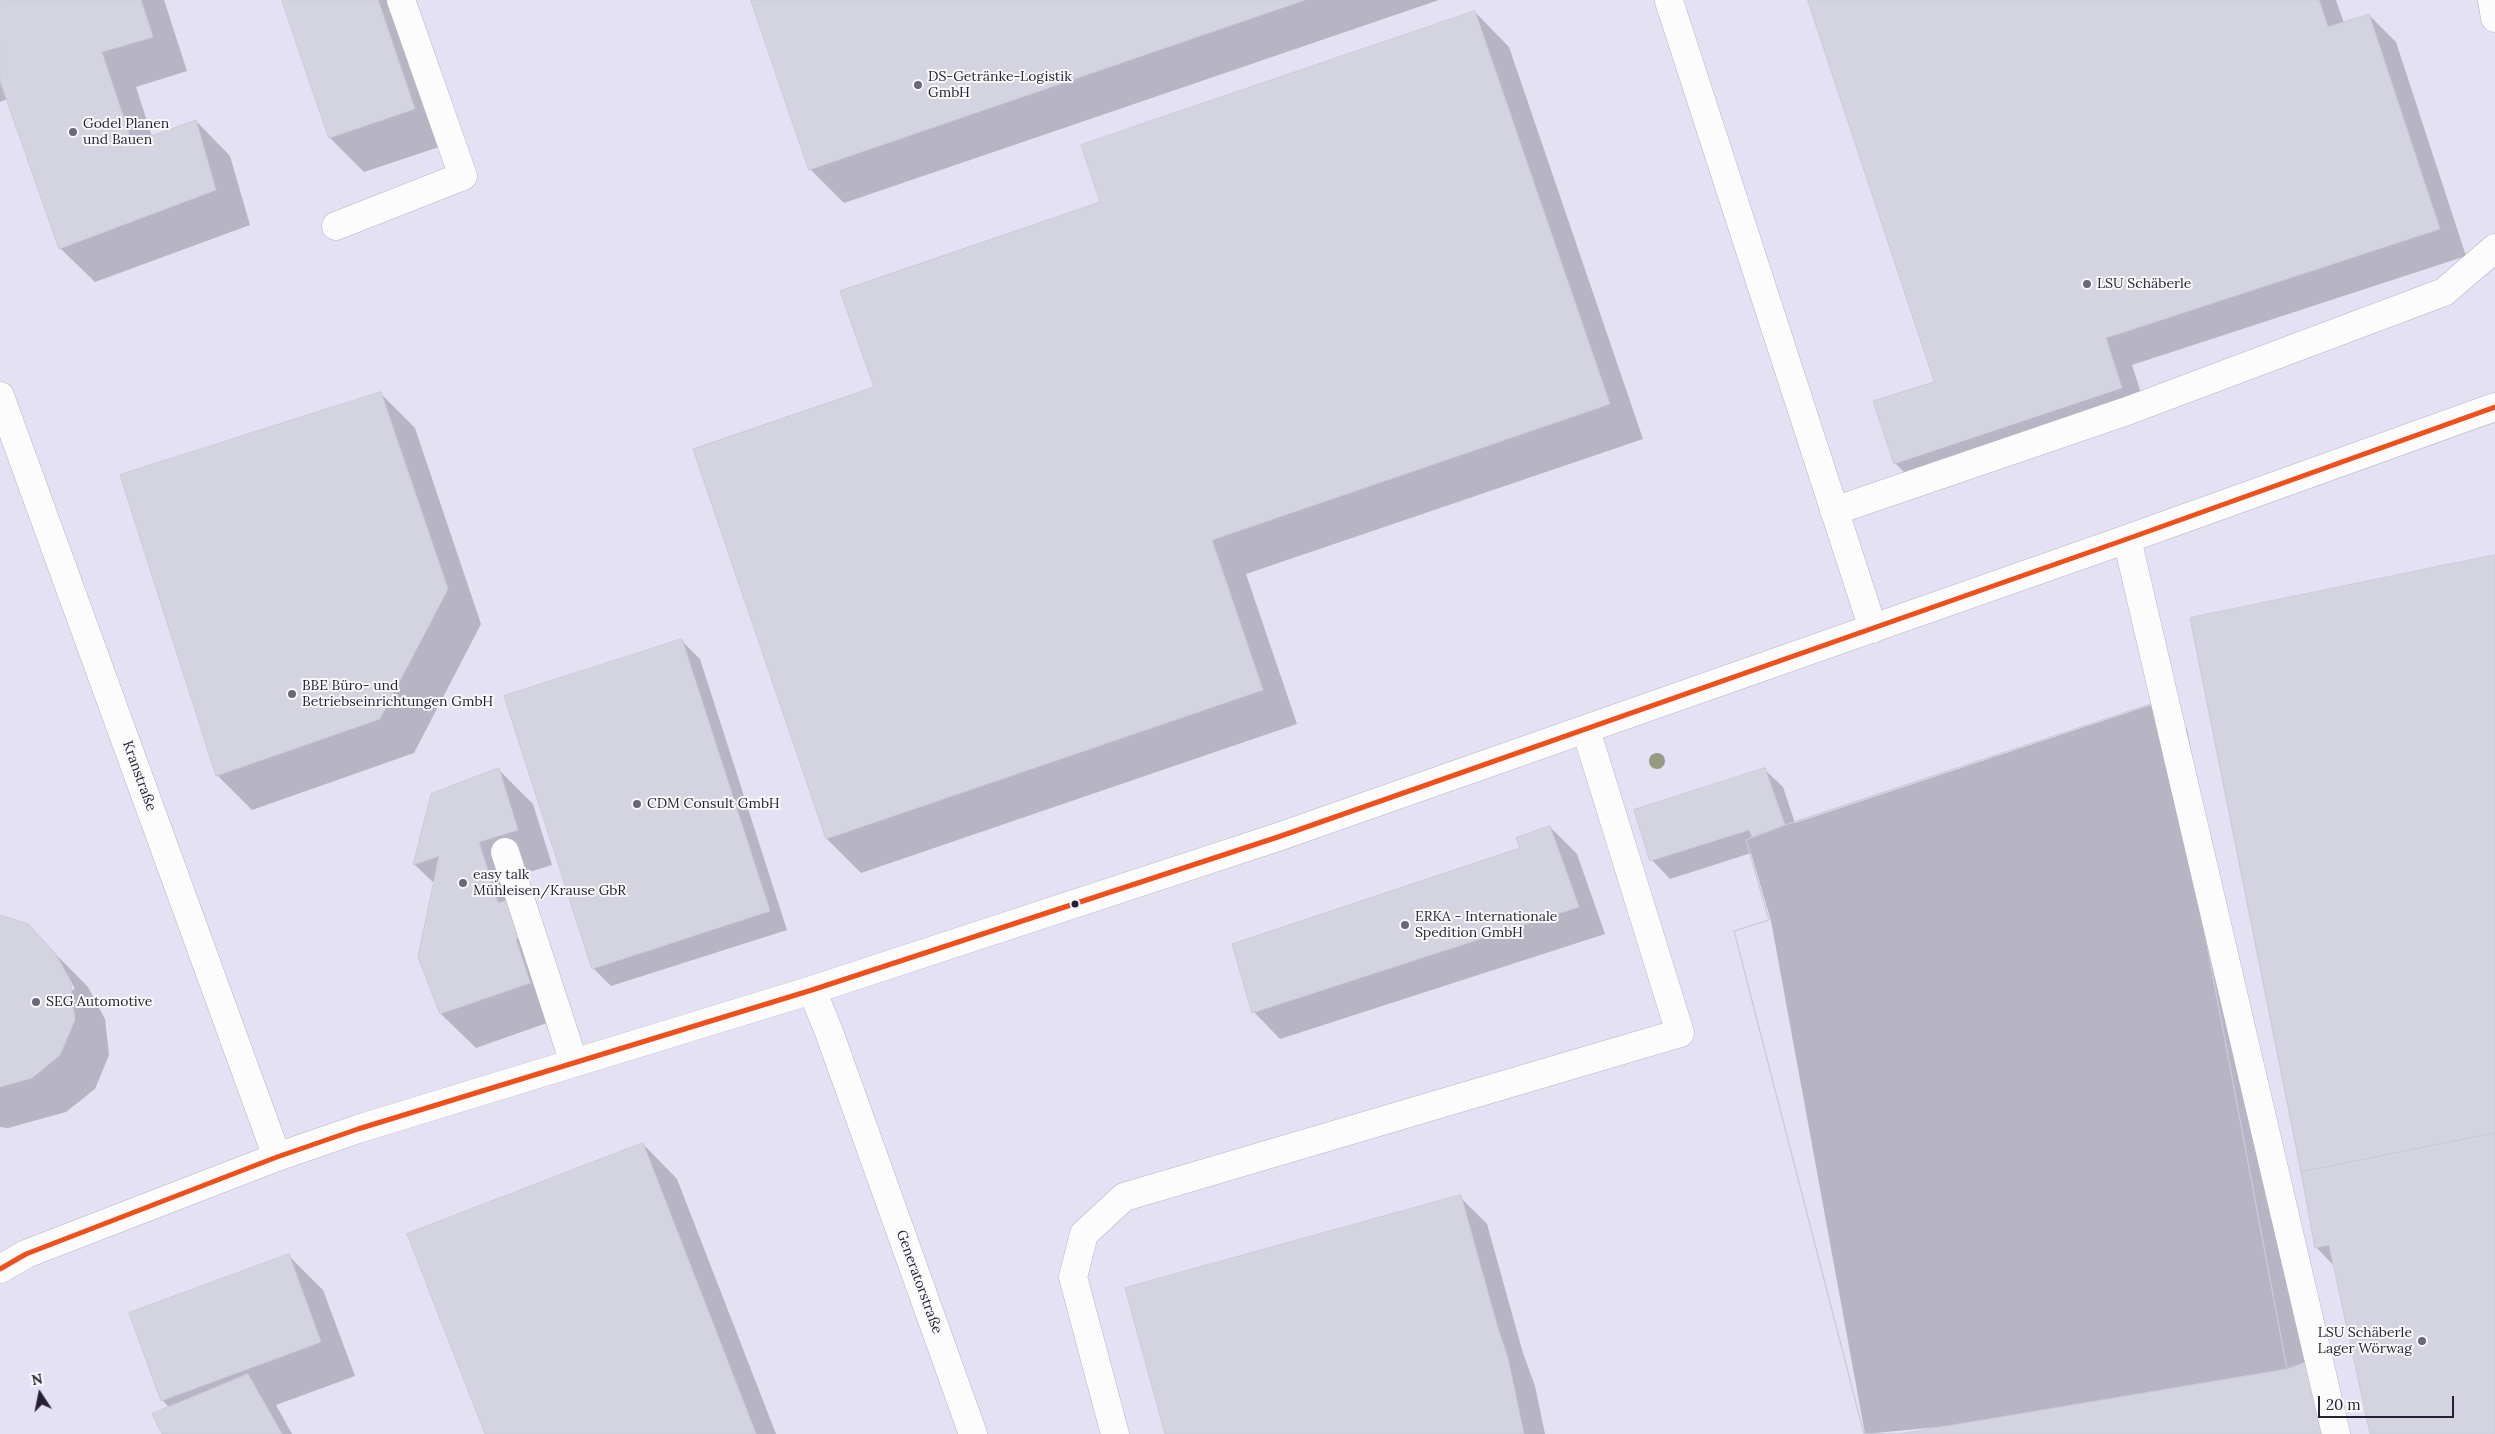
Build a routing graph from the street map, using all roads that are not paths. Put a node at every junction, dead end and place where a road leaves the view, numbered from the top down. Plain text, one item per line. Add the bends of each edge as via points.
1 (401, 0) edge
2 (2492, 0) edge
3 (1669, 1) edge
4 (2495, 18) edge
5 (336, 226) dead end
6 (2495, 248) edge
7 (0, 396) edge
8 (2495, 407) edge
9 (1834, 511) junction
10 (2127, 539) junction
11 (1873, 629) junction
12 (1586, 730) junction
13 (505, 852) dead end
14 (812, 990) junction
15 (574, 1063) junction
16 (277, 1157) junction
17 (0, 1269) edge
18 (973, 1434) edge
19 (1115, 1434) edge
20 (2336, 1434) edge

1 - 5 street via 463,176
2 - 4 street
3 - 9 street
6 - 9 street via 2444,292 2127,411
7 - 16 street, Kranstraße
8 - 10 street
9 - 11 street
10 - 11 street
10 - 20 street
11 - 12 street
12 - 14 street via 1269,840
12 - 19 street via 1680,1033 1124,1197 1084,1234 1073,1277
13 - 15 street
14 - 15 street
14 - 18 street, Generatorstraße
15 - 16 street
16 - 17 street via 26,1254

